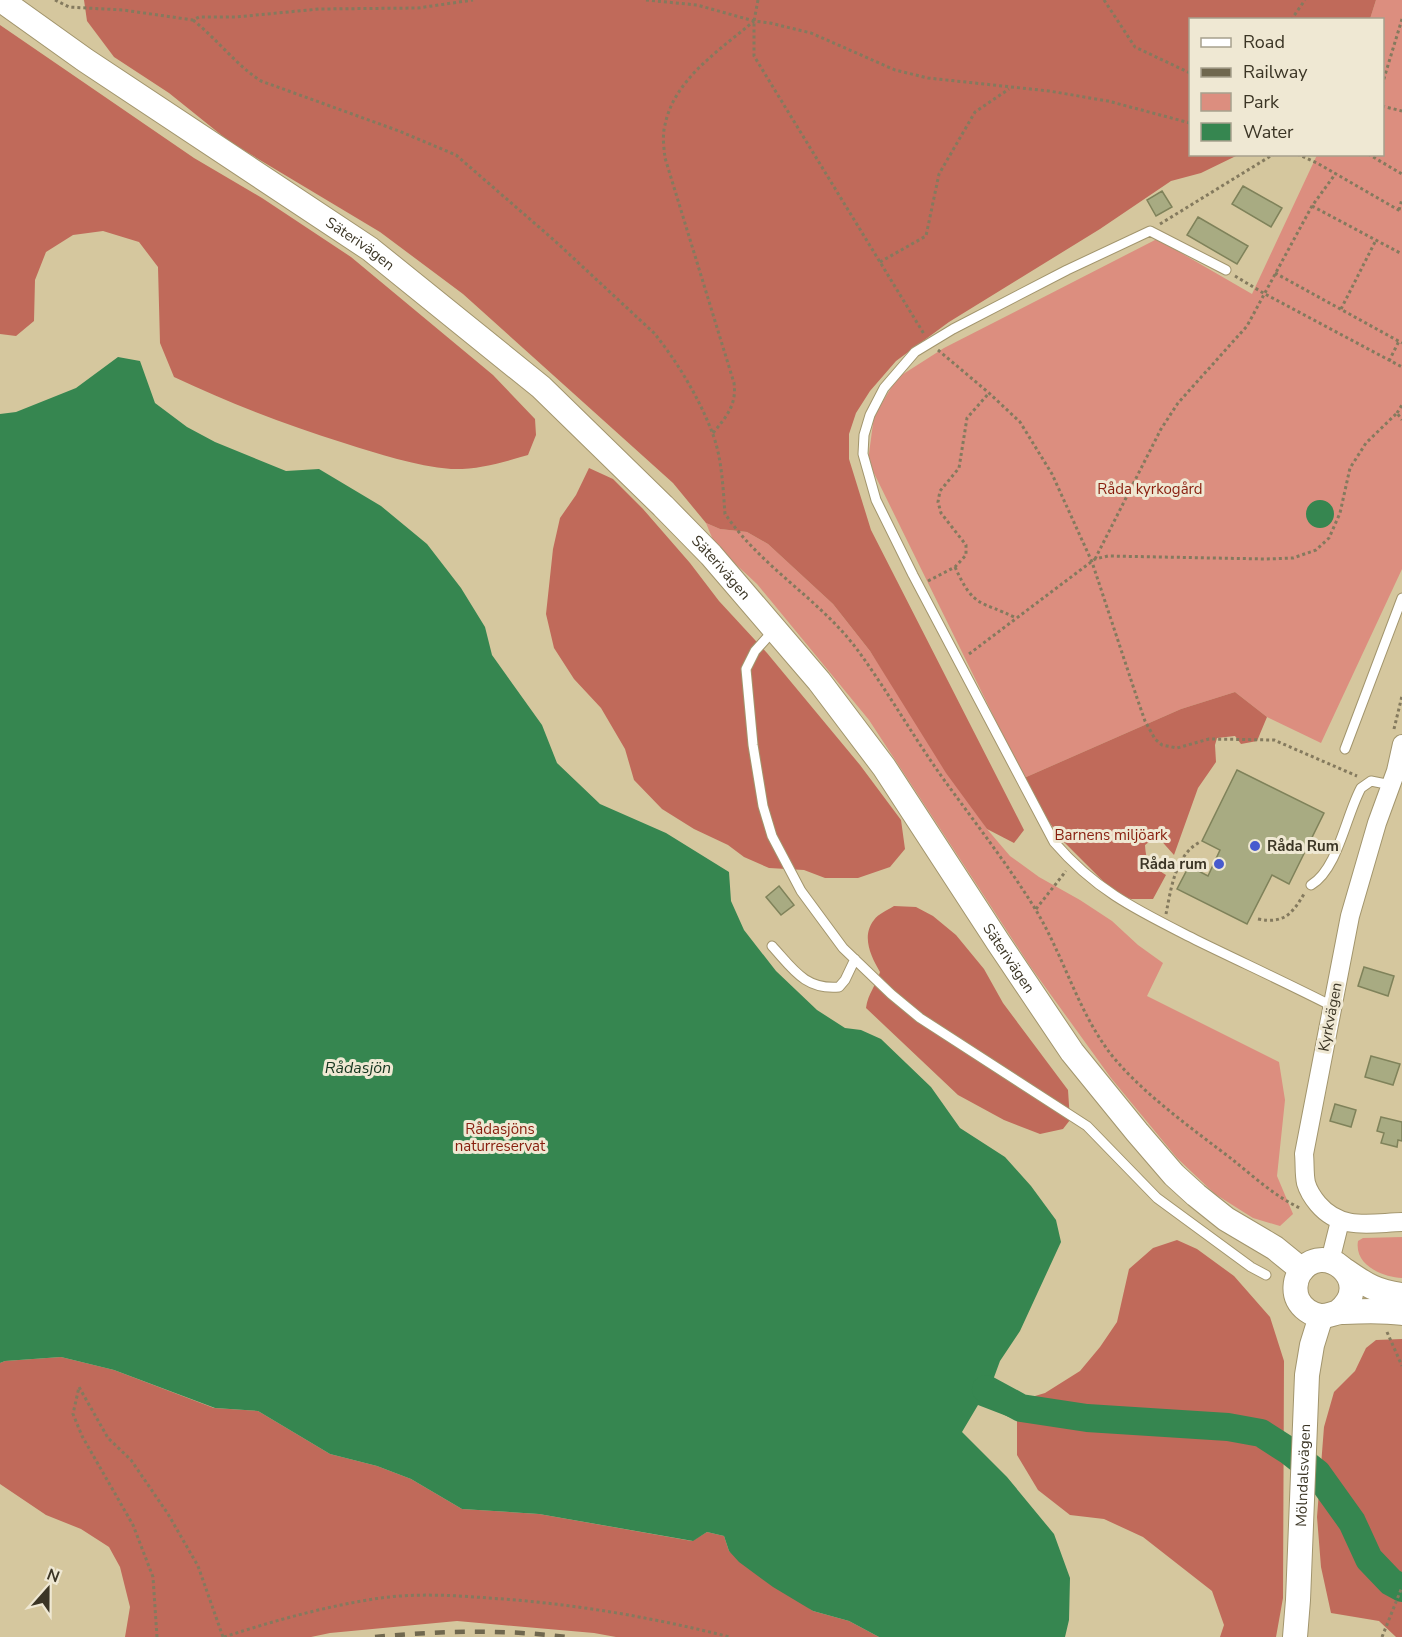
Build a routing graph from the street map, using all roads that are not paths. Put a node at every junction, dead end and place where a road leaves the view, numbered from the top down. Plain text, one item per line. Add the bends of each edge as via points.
1 (1, 0) edge
2 (1226, 270) road end
3 (1402, 598) edge
4 (775, 629) junction
5 (1402, 744) edge
6 (1345, 749) dead end
7 (1397, 777) edge
8 (1311, 885) road end
9 (772, 946) dead end
10 (855, 959) junction
11 (1332, 1006) junction
12 (1340, 1221) junction
13 (1402, 1222) edge
14 (1338, 1266) junction
15 (1302, 1270) junction
16 (1266, 1275) dead end
17 (1402, 1295) edge
18 (1402, 1313) edge
19 (1330, 1314) junction
20 (1294, 1637) edge

1 - 4 street, Säterivägen via 370,249 491,345 541,387 663,506
2 - 11 lane via 1150,231 1067,270 915,352 884,388 870,415 862,454 876,500 918,586 1049,833 1072,863 1112,896
3 - 6 lane
4 - 10 lane via 755,651 746,669 763,806 772,836 801,891
4 - 15 street, Säterivägen via 884,767 1072,1052 1137,1132 1202,1201
5 - 7 street, Kyrkvägen
7 - 8 lane via 1366,783 1324,873
7 - 11 street, Kyrkvägen via 1374,834 1350,916
9 - 10 lane via 797,974 810,984 825,988 839,987
10 - 16 lane via 920,1018 1078,1119 1157,1198
11 - 12 street, Kyrkvägen via 1304,1154 1306,1184 1314,1200 1326,1214
12 - 13 street
12 - 14 street
14 - 15 street via 1315,1261
14 - 17 street via 1383,1293
14 - 19 street via 1351,1284 1351,1293 1345,1306
15 - 19 street via 1296,1281 1297,1299 1309,1312
18 - 19 street via 1381,1310
19 - 20 street, Mölndalsvägen via 1310,1355

